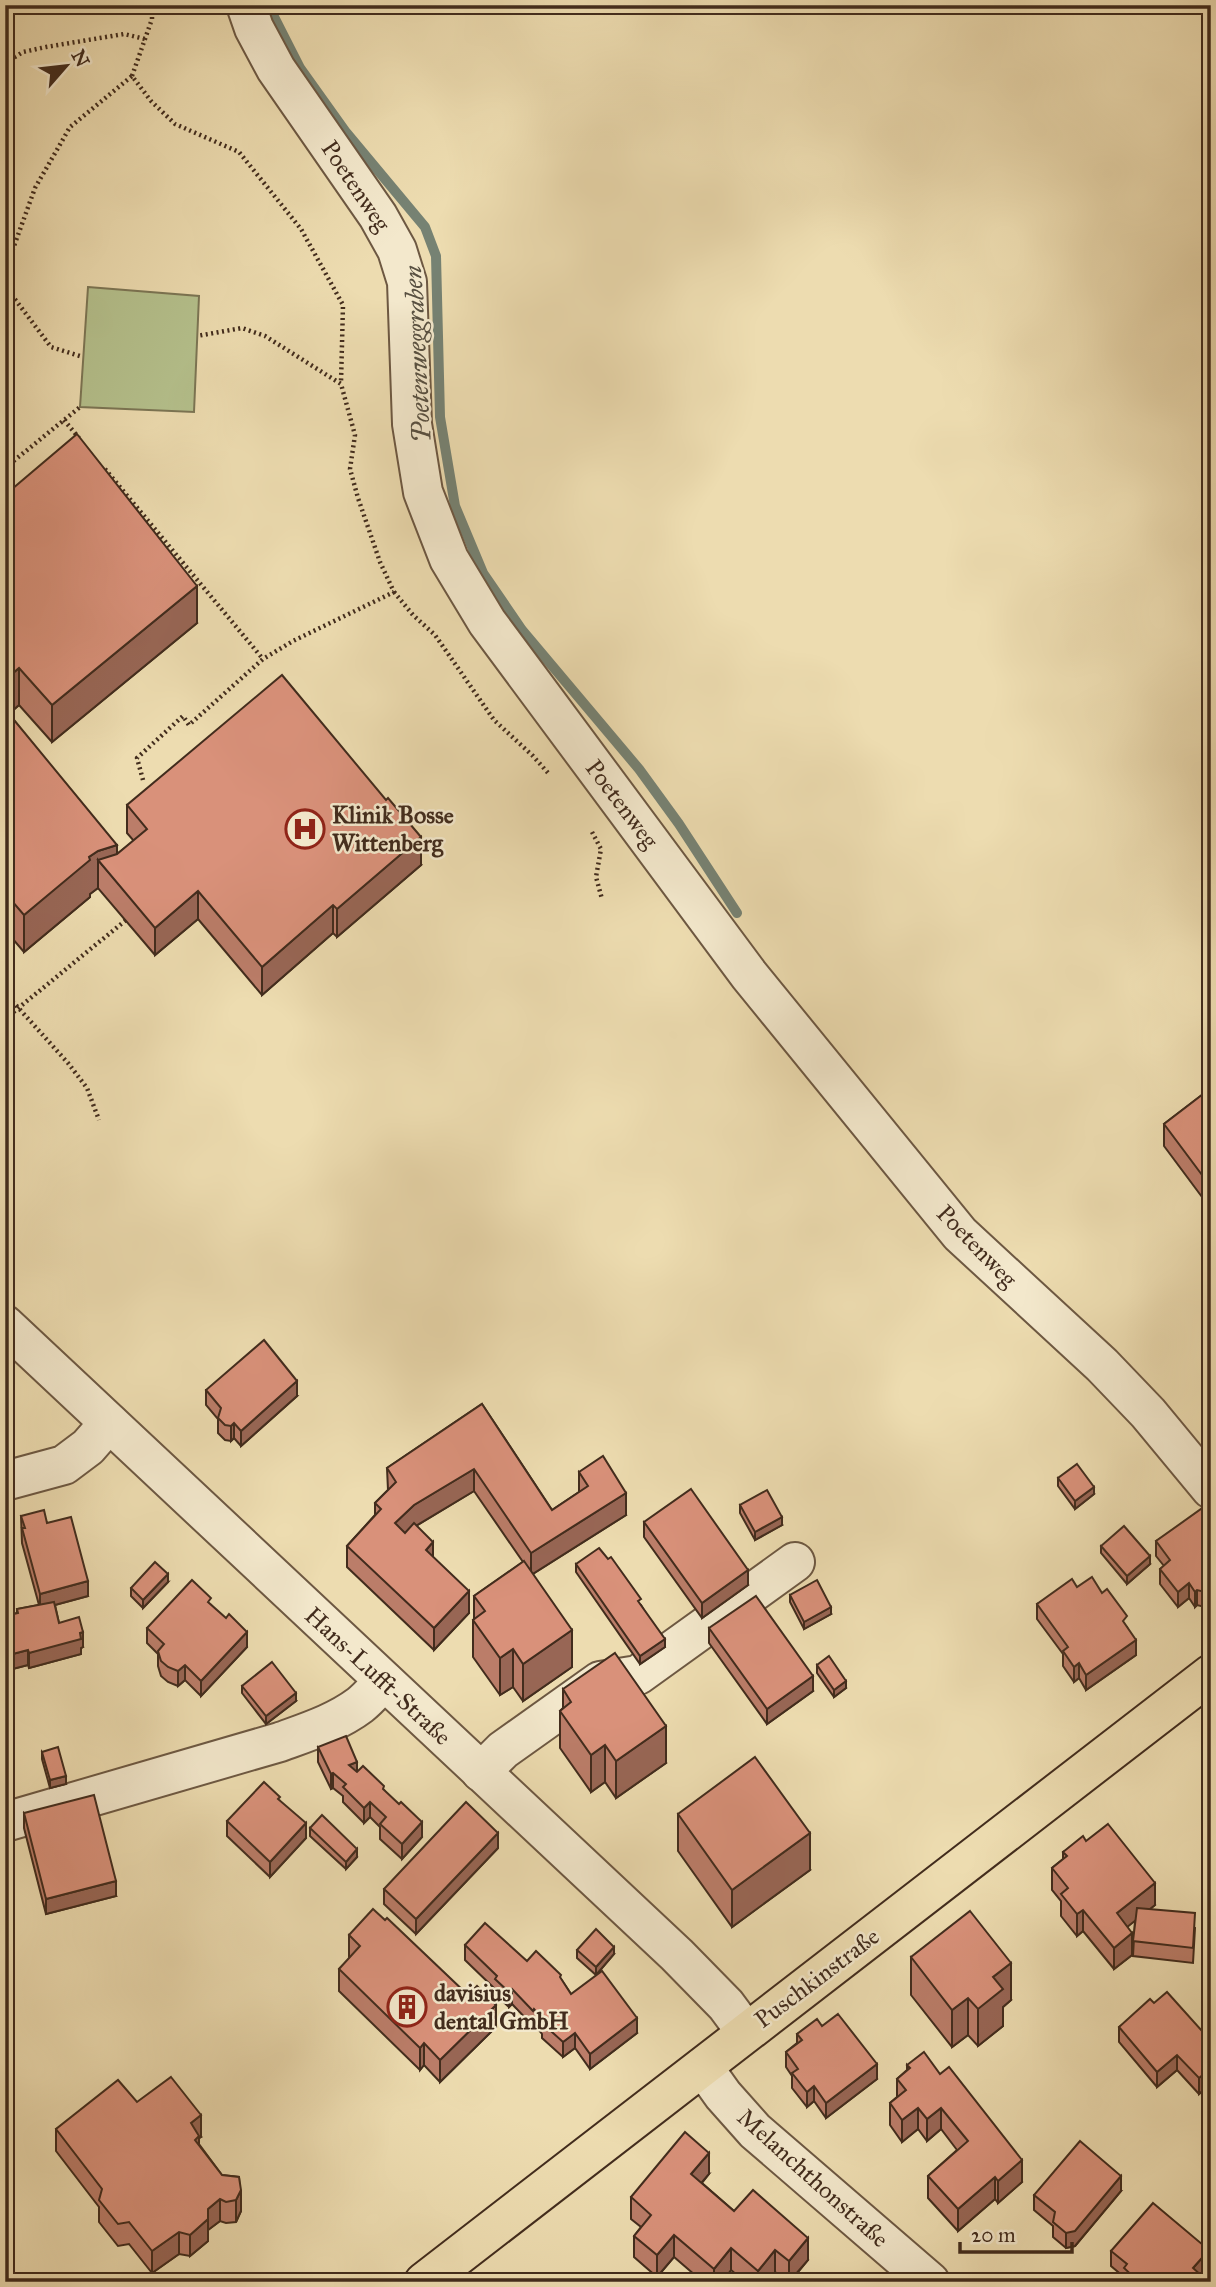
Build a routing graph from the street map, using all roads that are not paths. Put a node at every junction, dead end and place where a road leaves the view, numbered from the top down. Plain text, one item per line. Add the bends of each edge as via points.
1 (246, 5) edge
2 (5, 1325) edge
3 (109, 1423) junction
4 (5, 1481) edge
5 (1211, 1489) edge
6 (795, 1562) dead end
7 (1211, 1674) edge
8 (384, 1681) junction
9 (481, 1772) junction
10 (5, 1822) edge
11 (746, 2032) junction
12 (703, 2067) junction
13 (424, 2282) edge
14 (930, 2282) edge

1 - 5 street, Poetenweg via 276,69 397,250 407,282 412,424 423,492 449,559 487,622 749,975 960,1234 1102,1365
2 - 3 street, Hans-Lufft-Straße
3 - 4 street via 64,1465
3 - 8 street, Hans-Lufft-Straße
6 - 9 street via 638,1675 600,1681 503,1750
7 - 11 main road, Puschkinstraße
8 - 9 street, Hans-Lufft-Straße
8 - 10 street via 350,1712 309,1731
9 - 11 street, Hans-Lufft-Straße via 701,1979
11 - 12 main road, Puschkinstraße
12 - 13 main road, Puschkinstraße
12 - 14 street, Melanchthonstraße via 755,2131

